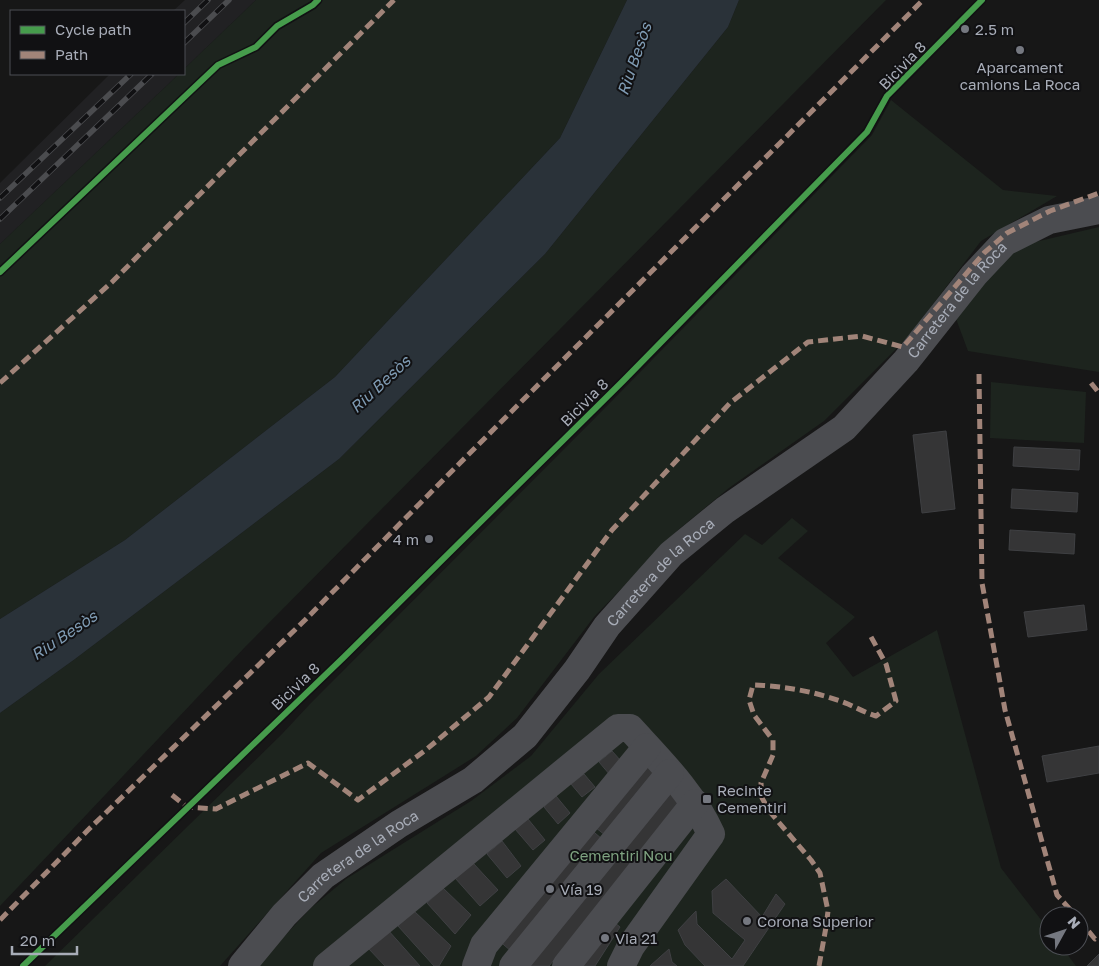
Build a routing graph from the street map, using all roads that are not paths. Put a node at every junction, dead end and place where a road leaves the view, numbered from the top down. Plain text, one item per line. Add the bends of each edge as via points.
1 (1099, 210) edge
2 (647, 747) junction
3 (670, 773) junction
4 (695, 803) junction
5 (242, 966) edge
6 (327, 966) edge
7 (476, 966) edge
8 (513, 966) edge
9 (566, 966) edge
10 (621, 966) edge

1 - 5 street, Carretera de la Roca via 1049,220 1005,242 974,274 906,361 844,428 725,510 671,554 607,626 525,736 473,780 399,824 323,876 284,915
2 - 3 street
2 - 6 street via 630,728 618,728
2 - 7 street via 484,945
3 - 4 street
3 - 8 street
4 - 9 street
4 - 10 street via 711,834 631,946

